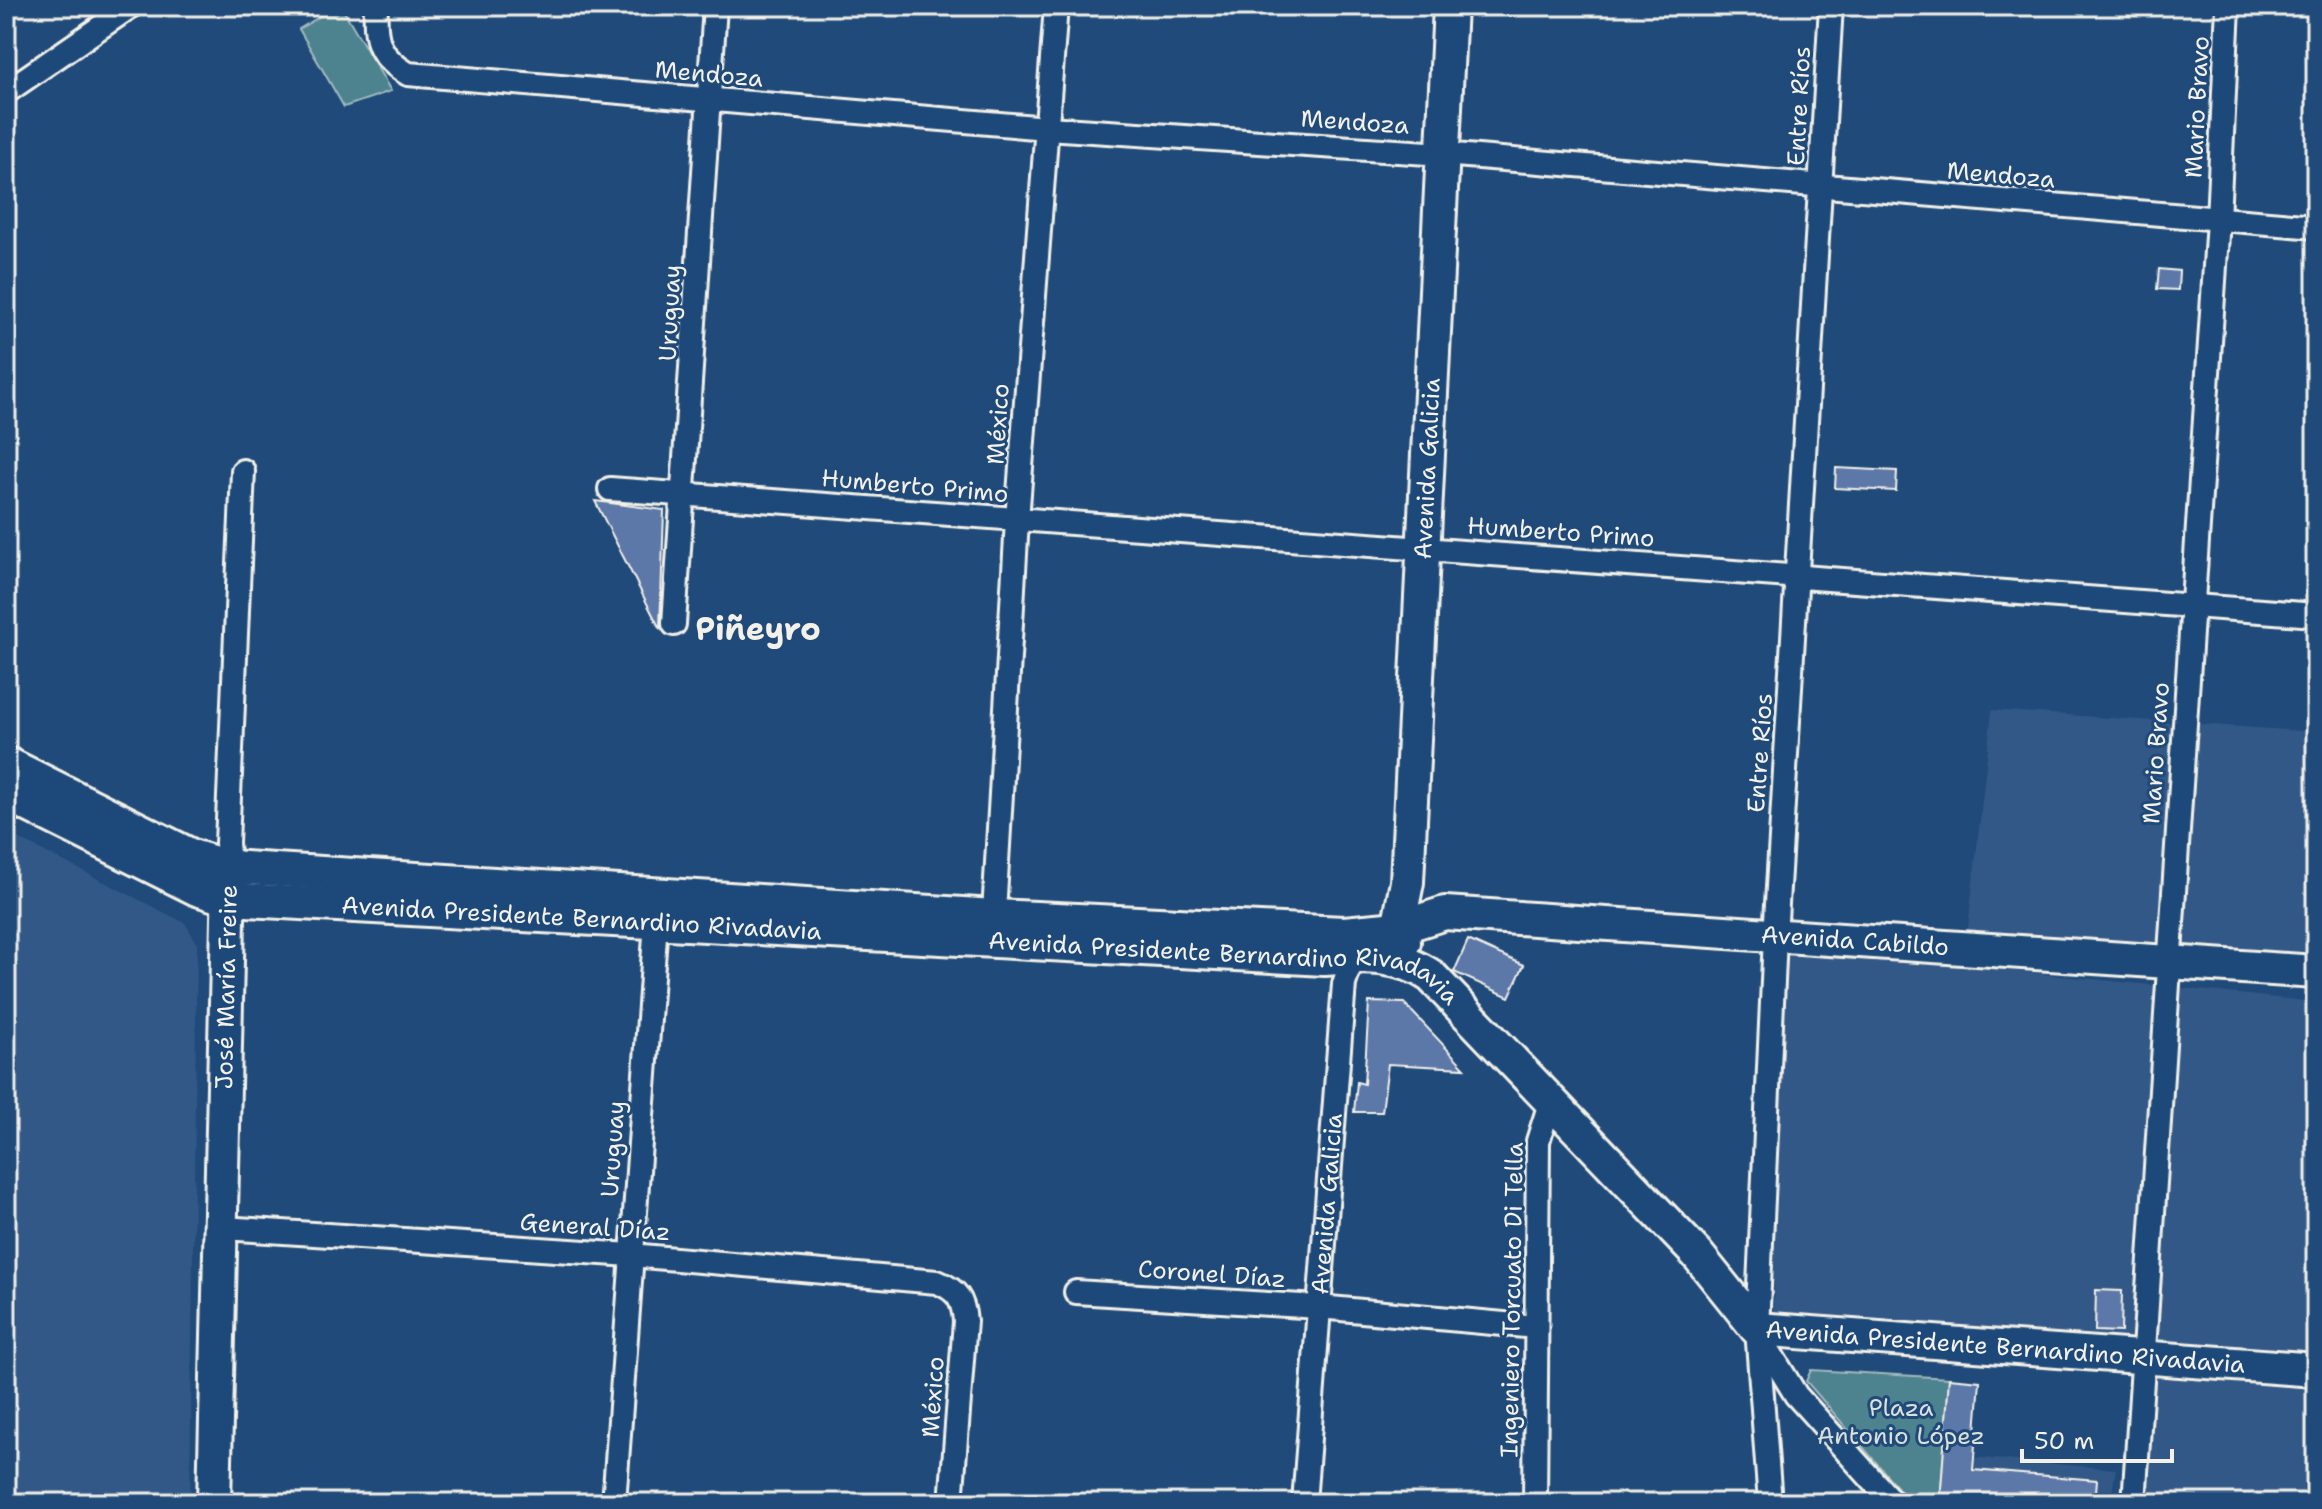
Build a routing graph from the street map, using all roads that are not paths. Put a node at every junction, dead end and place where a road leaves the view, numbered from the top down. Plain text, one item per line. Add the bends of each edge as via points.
1 (131, 6) edge
2 (376, 6) edge
3 (715, 6) edge
4 (1056, 6) edge
5 (1450, 6) edge
6 (1831, 6) edge
7 (2228, 6) edge
8 (100, 14) edge
9 (6, 92) edge
10 (708, 100) junction
11 (1047, 128) junction
12 (1443, 154) junction
13 (1820, 185) junction
14 (2218, 220) junction
15 (2316, 227) edge
16 (243, 471) dead end
17 (610, 489) dead end
18 (685, 492) junction
19 (1017, 520) junction
20 (1423, 548) junction
21 (1798, 576) junction
22 (2192, 604) junction
23 (2316, 615) edge
24 (674, 624) dead end
25 (6, 763) edge
26 (6, 794) edge
27 (229, 883) junction
28 (657, 909) junction
29 (1398, 928) junction
30 (993, 929) junction
31 (1775, 937) junction
32 (1361, 956) junction
33 (2168, 962) junction
34 (1413, 963) junction
35 (2316, 972) edge
36 (1551, 1100) junction
37 (223, 1228) junction
38 (631, 1255) junction
39 (1076, 1292) dead end
40 (959, 1295) joint
41 (1319, 1307) junction
42 (1536, 1327) junction
43 (1757, 1329) junction
44 (2144, 1356) junction
45 (2316, 1370) edge
46 (214, 1503) edge
47 (614, 1503) edge
48 (951, 1503) edge
49 (1304, 1503) edge
50 (1535, 1503) edge
51 (1770, 1503) edge
52 (1893, 1503) edge
53 (2134, 1503) edge

1 - 8 street
2 - 10 street, Mendoza via 374,36 381,53 408,74
3 - 10 street, Uruguay
4 - 11 street, México
5 - 12 main road, Avenida Galicia
6 - 13 street, Entre Ríos
7 - 14 street, Mario Bravo
8 - 9 street
10 - 11 street, Mendoza
10 - 18 street, Uruguay
11 - 12 street, Mendoza
11 - 19 street, México
12 - 13 street, Mendoza
12 - 20 main road, Avenida Galicia
13 - 14 street, Mendoza
13 - 21 street, Entre Ríos
14 - 15 street, Mendoza
14 - 22 street, Mario Bravo
16 - 27 street, José María Freire
17 - 18 street, Humberto Primo
18 - 19 street, Humberto Primo
18 - 24 street, Uruguay
19 - 20 street, Humberto Primo
19 - 30 street, México
20 - 21 street, Humberto Primo
20 - 29 main road, Avenida Galicia via 1407,882
21 - 22 street, Humberto Primo
21 - 31 street, Entre Ríos
22 - 23 street, Humberto Primo
22 - 33 street, Mario Bravo
25 - 27 main road, Avenida Presidente Bernardino Rivadavia via 192,856
26 - 27 main road, Avenida Presidente Bernardino Rivadavia via 197,889
27 - 28 main road, Avenida Presidente Bernardino Rivadavia
27 - 37 main road, José María Freire
28 - 30 main road, Avenida Presidente Bernardino Rivadavia
28 - 38 street, Uruguay
29 - 30 main road, Avenida Presidente Bernardino Rivadavia via 1344,933
29 - 31 main road, Avenida Cabildo via 1445,913
29 - 32 street, Avenida Galicia
29 - 34 main road
30 - 32 main road, Avenida Presidente Bernardino Rivadavia via 1325,959
31 - 33 main road, Avenida Cabildo
31 - 43 street, Entre Ríos
32 - 34 main road, Avenida Presidente Bernardino Rivadavia
32 - 41 street, Avenida Galicia via 1344,984
33 - 35 main road, Avenida Cabildo
33 - 44 street, Mario Bravo
34 - 36 main road, Avenida Presidente Bernardino Rivadavia
36 - 42 street, Ingeniero Torcuato Di Tella via 1538,1141
36 - 43 main road, Avenida Presidente Bernardino Rivadavia via 1697,1254
37 - 38 street, General Díaz
37 - 46 main road, José María Freire
38 - 40 street, General Díaz via 937,1282
38 - 47 street, Uruguay
39 - 41 street, Coronel Díaz
40 - 48 street, México via 965,1321
41 - 42 street, Coronel Díaz
41 - 49 street, Avenida Galicia
42 - 50 street, Ingeniero Torcuato Di Tella
43 - 44 main road, Avenida Presidente Bernardino Rivadavia
43 - 51 street, Entre Ríos
43 - 52 street via 1796,1395
44 - 45 main road, Avenida Presidente Bernardino Rivadavia
44 - 53 street, Mario Bravo

